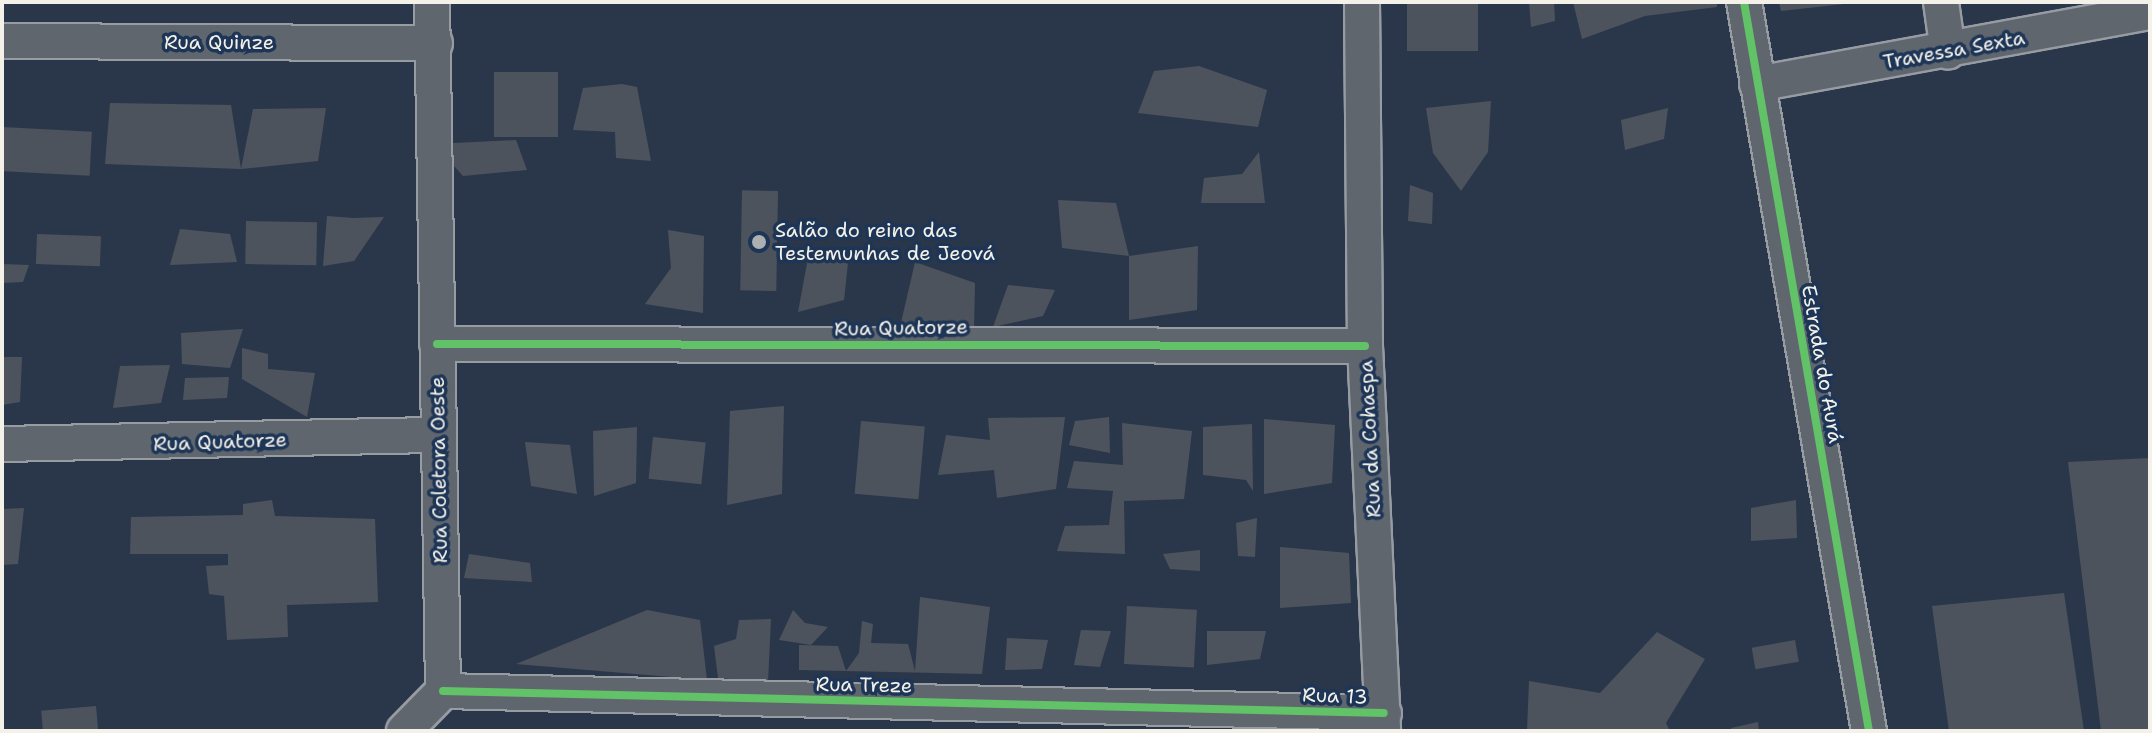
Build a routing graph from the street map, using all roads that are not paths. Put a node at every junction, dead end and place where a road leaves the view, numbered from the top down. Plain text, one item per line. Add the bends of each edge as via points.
1 (432, 2) edge
2 (1362, 2) edge
3 (1744, 2) edge
4 (1941, 2) edge
5 (2150, 12) edge
6 (2, 41) edge
7 (435, 43) junction
8 (1948, 52) junction
9 (1757, 84) junction
10 (437, 344) junction
11 (1365, 346) junction
12 (439, 435) junction
13 (2, 444) edge
14 (443, 691) junction
15 (1285, 710) joint
16 (1384, 722) edge
17 (404, 731) edge
18 (1869, 731) edge

1 - 7 street, Rua Coletora Oeste
2 - 11 street, Rua da Cohaspa
3 - 9 street, Estrada do Aurá
4 - 8 street
5 - 8 street, Travessa Sexta
6 - 7 street, Rua Quinze
7 - 10 street, Rua Coletora Oeste
8 - 9 street, Travessa Sexta
9 - 18 street, Estrada do Aurá
10 - 11 street, Rua Quatorze
10 - 12 street, Rua Coletora Oeste
11 - 16 street, Rua da Cohaspa
12 - 13 street, Rua Quatorze
12 - 14 street, Rua Coletora Oeste
14 - 15 street, Rua Treze
14 - 17 street
15 - 16 street, Rua 13

